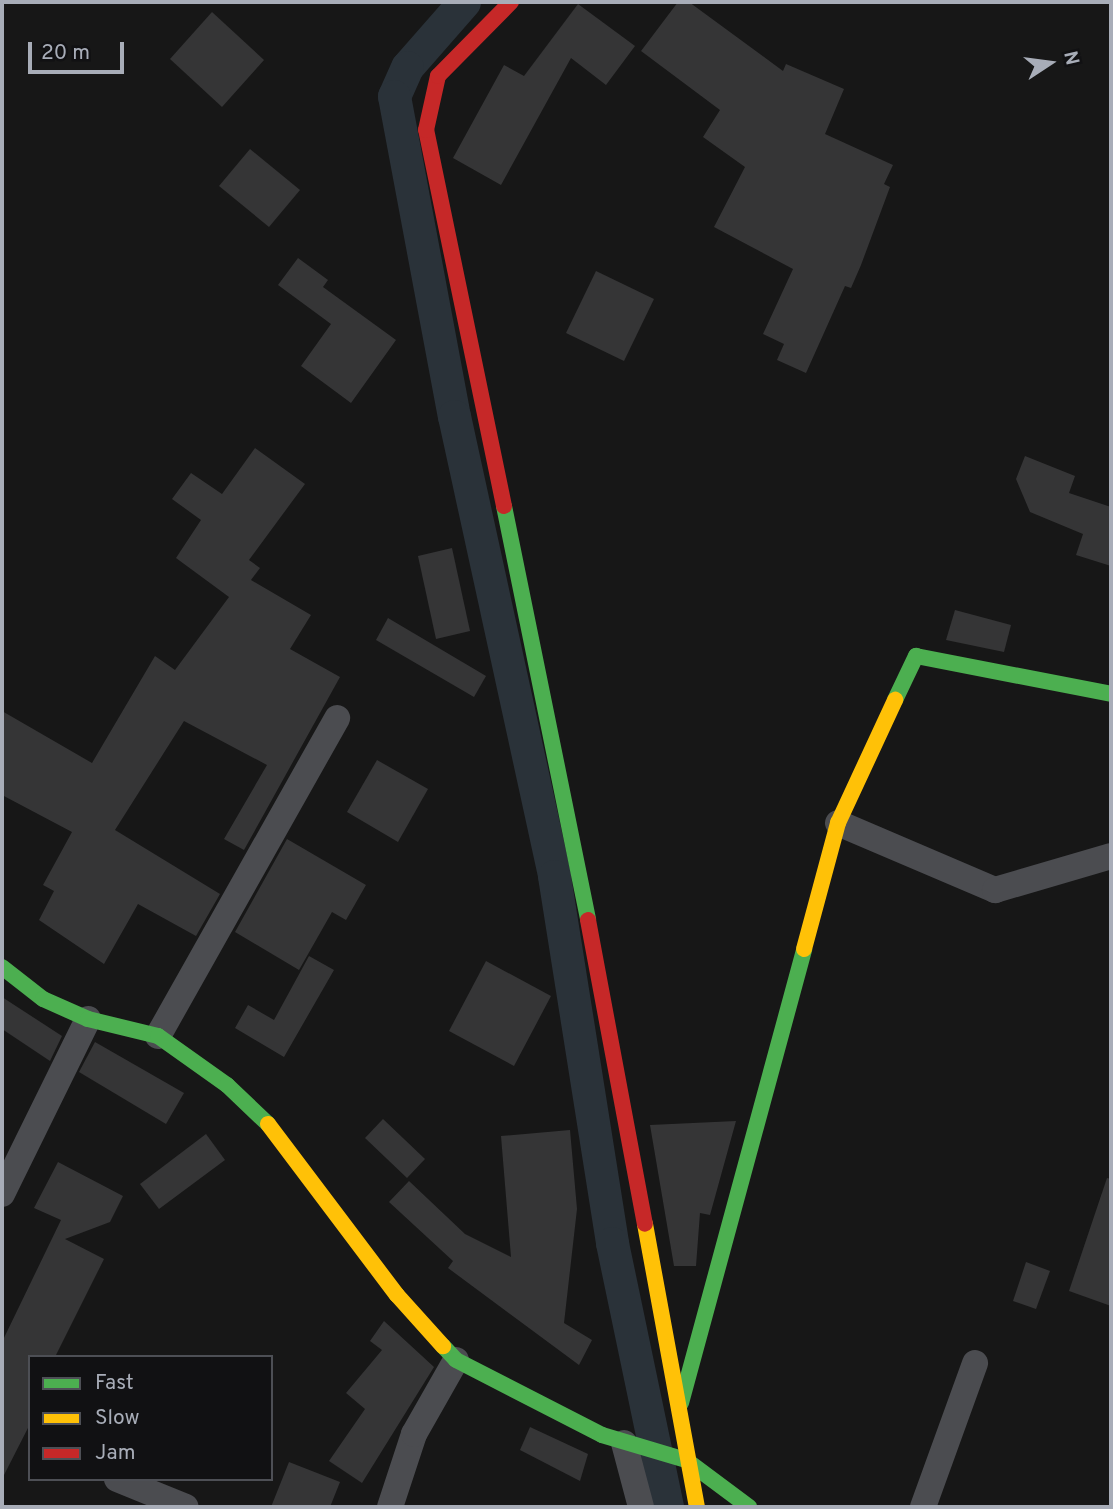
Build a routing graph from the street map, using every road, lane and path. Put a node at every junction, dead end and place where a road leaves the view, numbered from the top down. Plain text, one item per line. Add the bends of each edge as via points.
1 (511, 2) edge
2 (1111, 694) edge
3 (337, 718) dead end
4 (838, 823) junction
5 (1111, 856) edge
6 (2, 967) edge
7 (89, 1019) junction
8 (158, 1036) junction
9 (2, 1195) edge
10 (456, 1360) junction
11 (975, 1363) dead end
12 (678, 1414) junction
13 (632, 1447) junction
14 (679, 1458) junction
15 (122, 1481) edge
16 (186, 1507) edge
17 (390, 1507) edge
18 (641, 1507) edge
19 (696, 1507) edge
20 (749, 1507) edge
21 (923, 1507) edge

1 - 12 street via 438,76 426,130 571,826
2 - 4 street via 916,656
3 - 8 street
4 - 5 street via 995,890
4 - 12 street
6 - 7 street via 43,999
7 - 8 street
7 - 9 street
8 - 10 street via 227,1085 272,1128 397,1295
10 - 13 street
10 - 17 street via 414,1434
11 - 21 street
12 - 14 street
13 - 14 street
13 - 18 street
14 - 19 street
14 - 20 street
15 - 16 street

